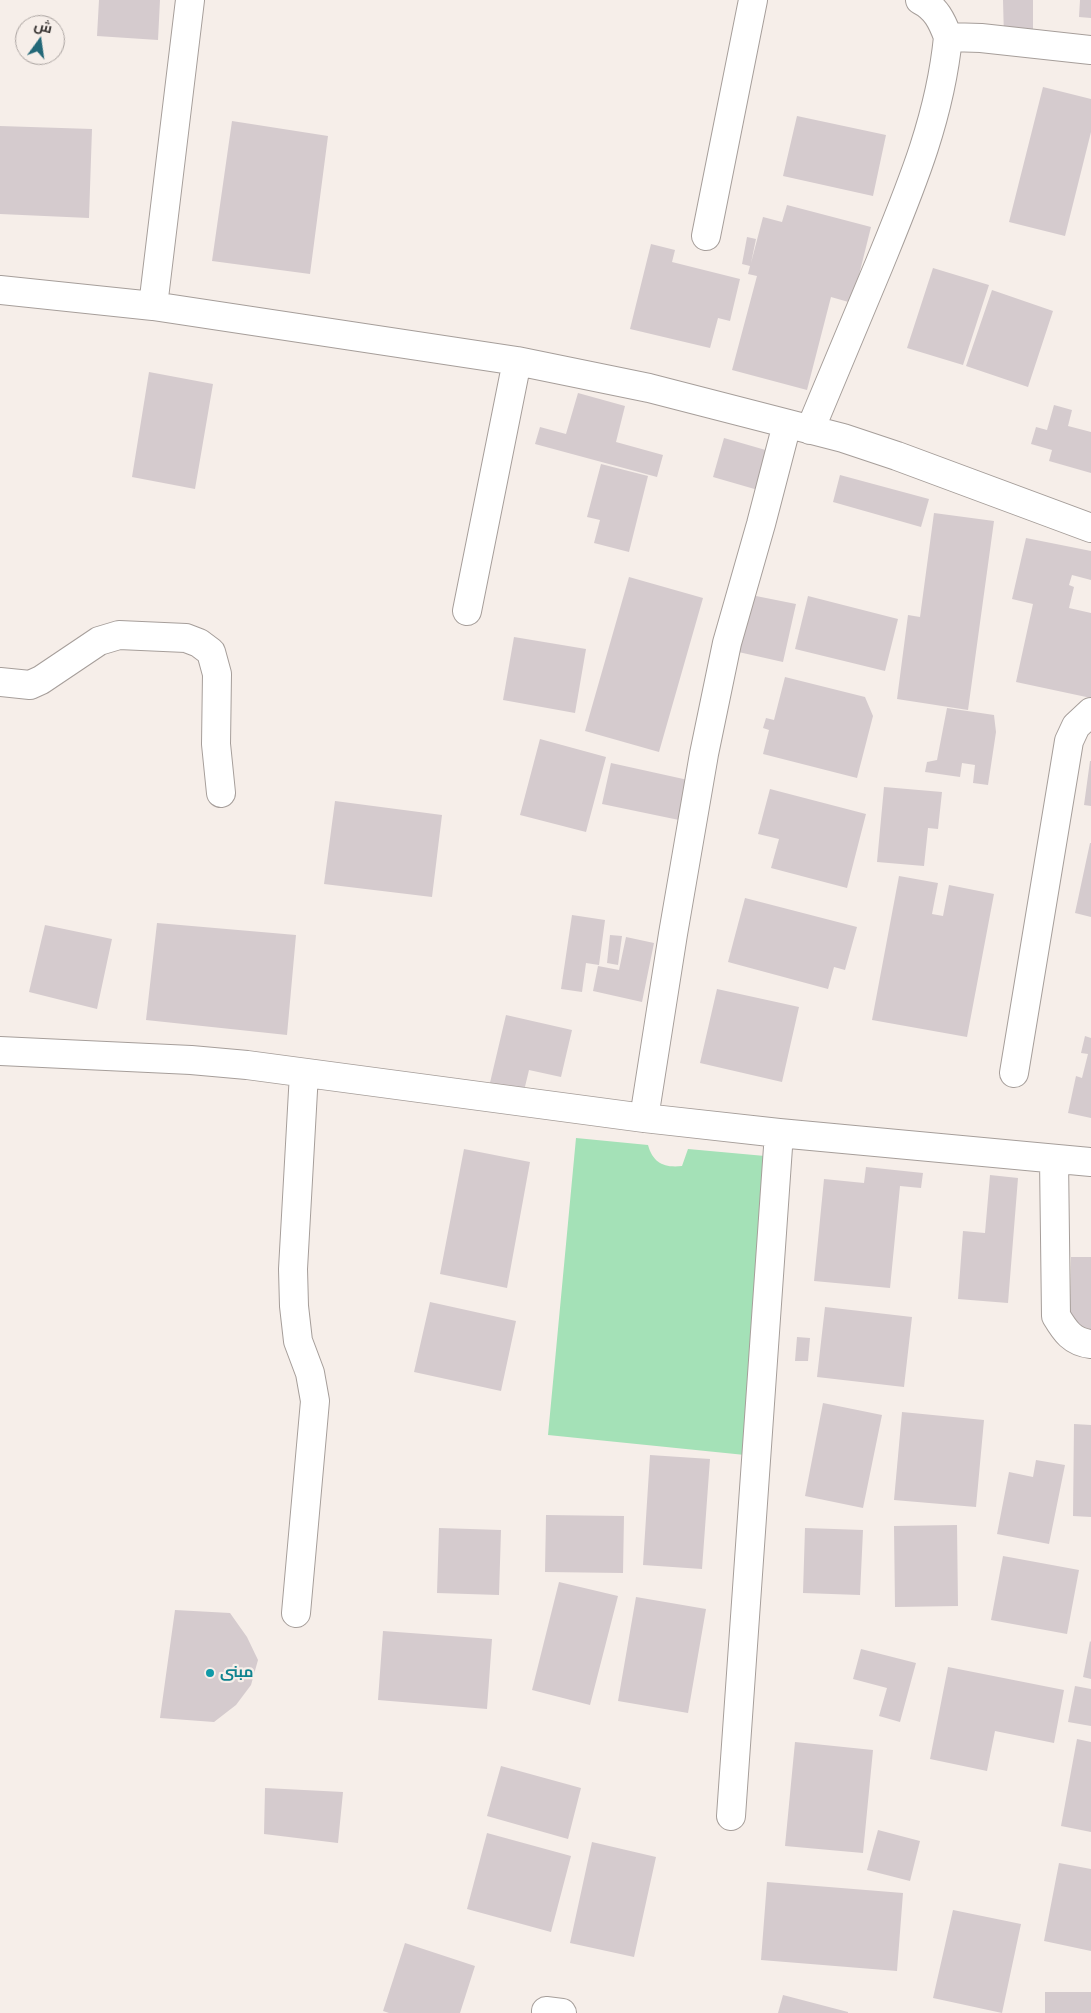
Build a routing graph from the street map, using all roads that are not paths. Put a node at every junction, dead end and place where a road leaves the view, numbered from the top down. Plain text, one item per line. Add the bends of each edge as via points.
1 (190, 0) edge
2 (753, 0) edge
3 (920, 0) edge
4 (948, 37) junction
5 (1091, 50) edge
6 (706, 236) dead end
7 (0, 290) edge
8 (154, 306) junction
9 (517, 361) junction
10 (798, 427) junction
11 (1091, 528) edge
12 (467, 611) dead end
13 (0, 682) edge
14 (1091, 712) edge
15 (221, 792) dead end
16 (0, 1051) edge
17 (304, 1073) junction
18 (1014, 1074) dead end
19 (644, 1118) junction
20 (779, 1133) junction
21 (1054, 1159) junction
22 (1091, 1162) edge
23 (1091, 1344) edge
24 (296, 1613) dead end
25 (731, 1816) dead end

1 - 8 street
2 - 6 street
3 - 4 street via 941,18
4 - 5 street
4 - 10 street via 934,118 915,177
7 - 8 street
8 - 9 street
9 - 10 street via 649,388
9 - 12 street
10 - 11 street via 897,456
10 - 19 street via 761,524 725,653 704,754
13 - 15 street via 30,685 99,641 119,635 186,638 199,643 211,652 217,674 216,744
14 - 18 street via 1076,726 1069,741
16 - 17 street via 247,1064
17 - 19 street
17 - 24 street via 293,1269 294,1306 298,1342 310,1372 315,1401
19 - 20 street
20 - 21 street
20 - 25 street
21 - 22 street
21 - 23 street via 1056,1316 1066,1334

